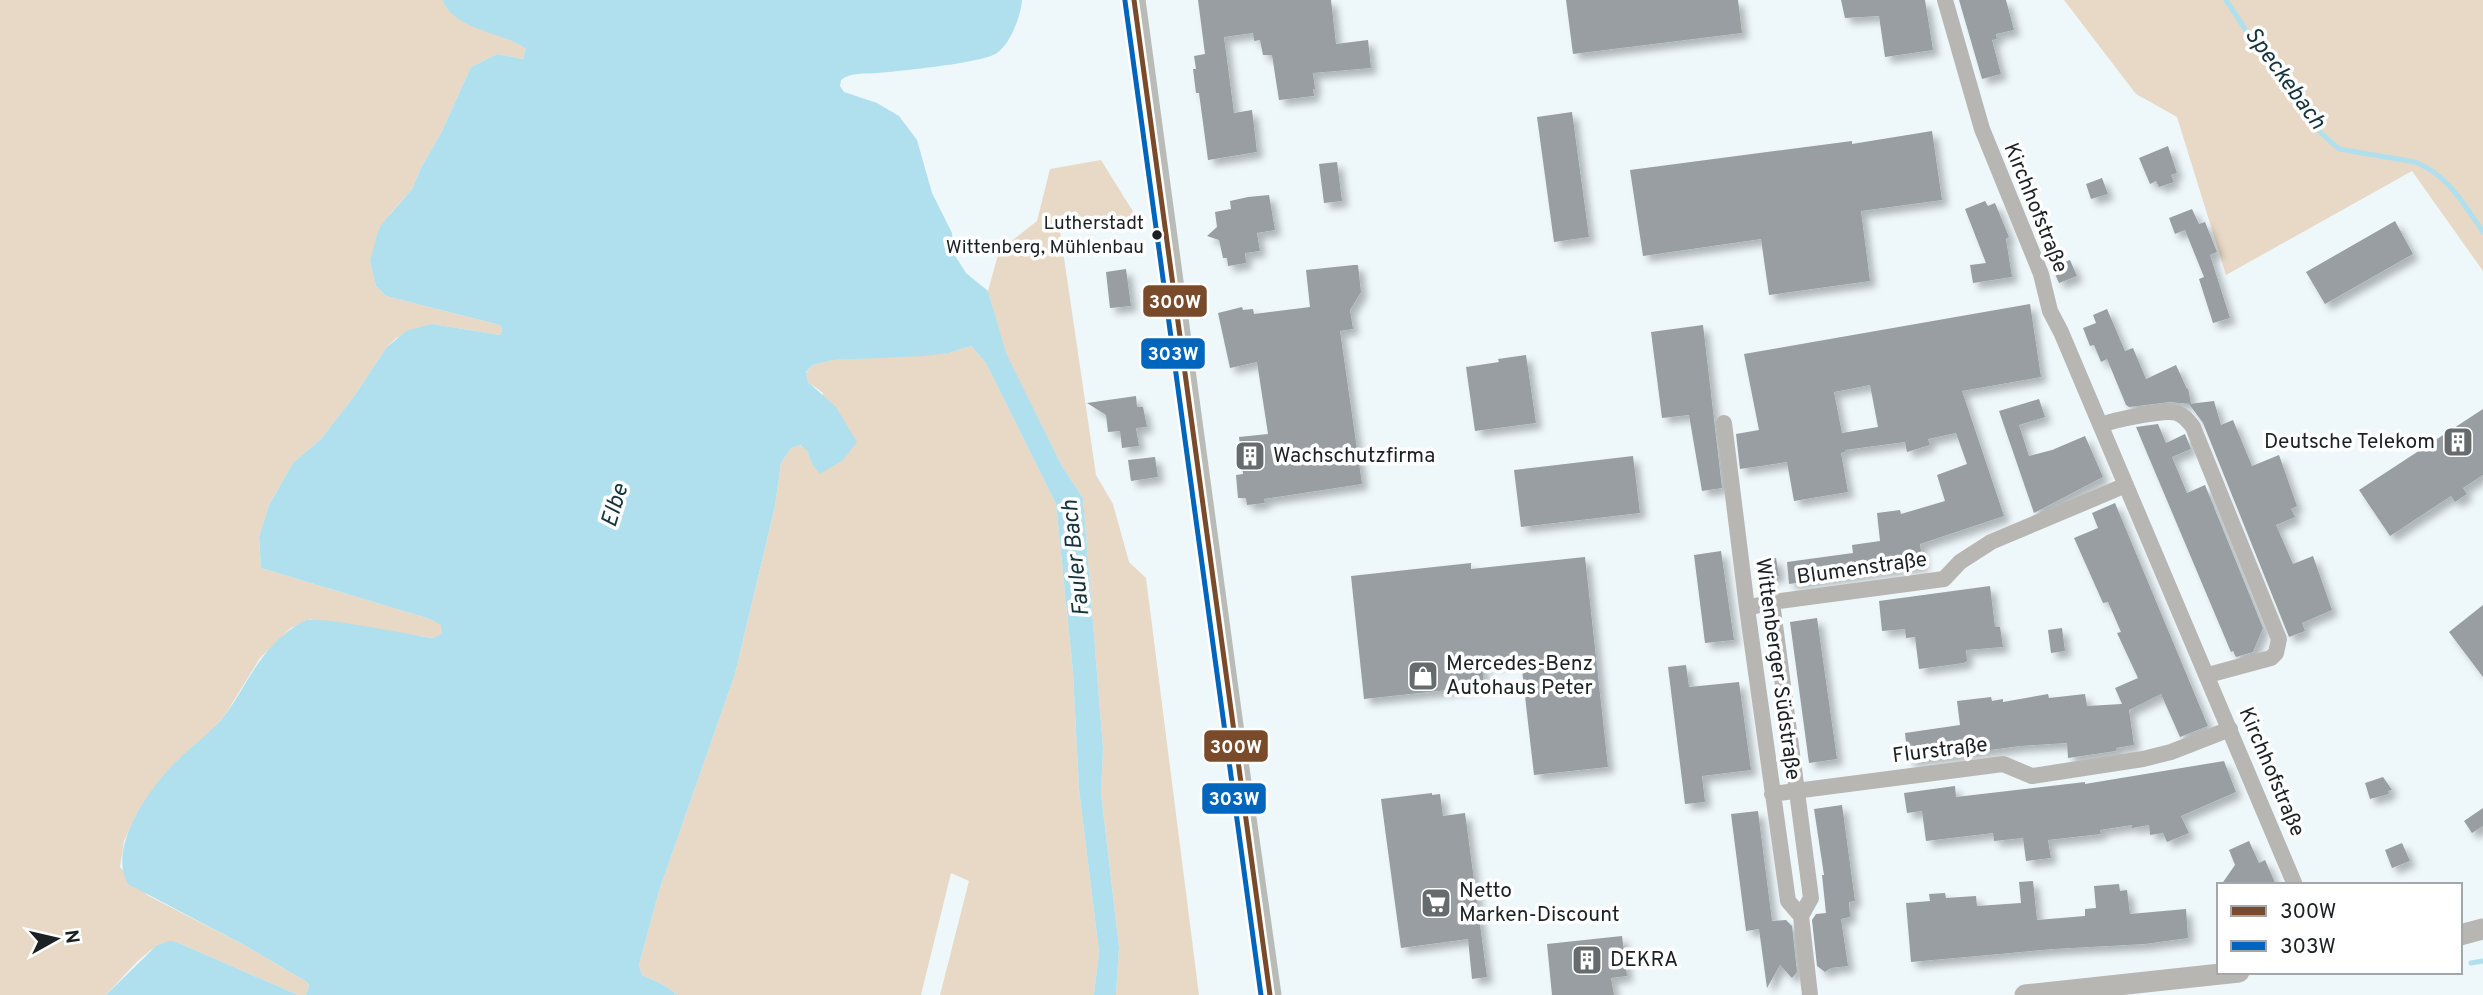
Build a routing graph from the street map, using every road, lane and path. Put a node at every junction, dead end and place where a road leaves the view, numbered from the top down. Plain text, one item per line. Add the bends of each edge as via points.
1 (1134, 0) edge
2 (1945, 0) edge
3 (1724, 423) dead end
4 (2101, 425) junction
5 (2126, 485) junction
6 (1772, 602) junction
7 (1747, 608) junction
8 (2207, 676) junction
9 (2230, 729) junction
10 (1797, 790) junction
11 (1772, 794) junction
12 (2294, 883) edge
13 (1801, 916) junction
14 (2483, 929) edge
15 (2462, 934) edge
16 (2220, 974) edge
17 (1270, 995) edge
18 (1810, 995) edge
19 (2025, 995) edge

1 - 17 main road
2 - 4 street, Kirchhofstraße via 1987,144 2041,274 2050,311
3 - 7 street, Wittenberger Südstraße
4 - 5 street, Kirchhofstraße
4 - 8 street via 2172,412 2187,419 2193,428 2279,639 2271,658
5 - 6 street, Blumenstraße via 1991,542 1944,579
5 - 8 street, Kirchhofstraße
6 - 7 street, Blumenstraße
6 - 10 street, Wittenberger Südstraße
7 - 11 street, Wittenberger Südstraße
8 - 9 street, Kirchhofstraße
9 - 10 street, Flurstraße via 2158,756 2056,772 2032,775 2003,764
9 - 12 street, Kirchhofstraße
10 - 11 street, Flurstraße
10 - 13 street, Wittenberger Südstraße via 1811,898
11 - 13 street, Wittenberger Südstraße via 1788,901
13 - 18 street, Wittenberger Südstraße
14 - 15 main road
16 - 19 main road

